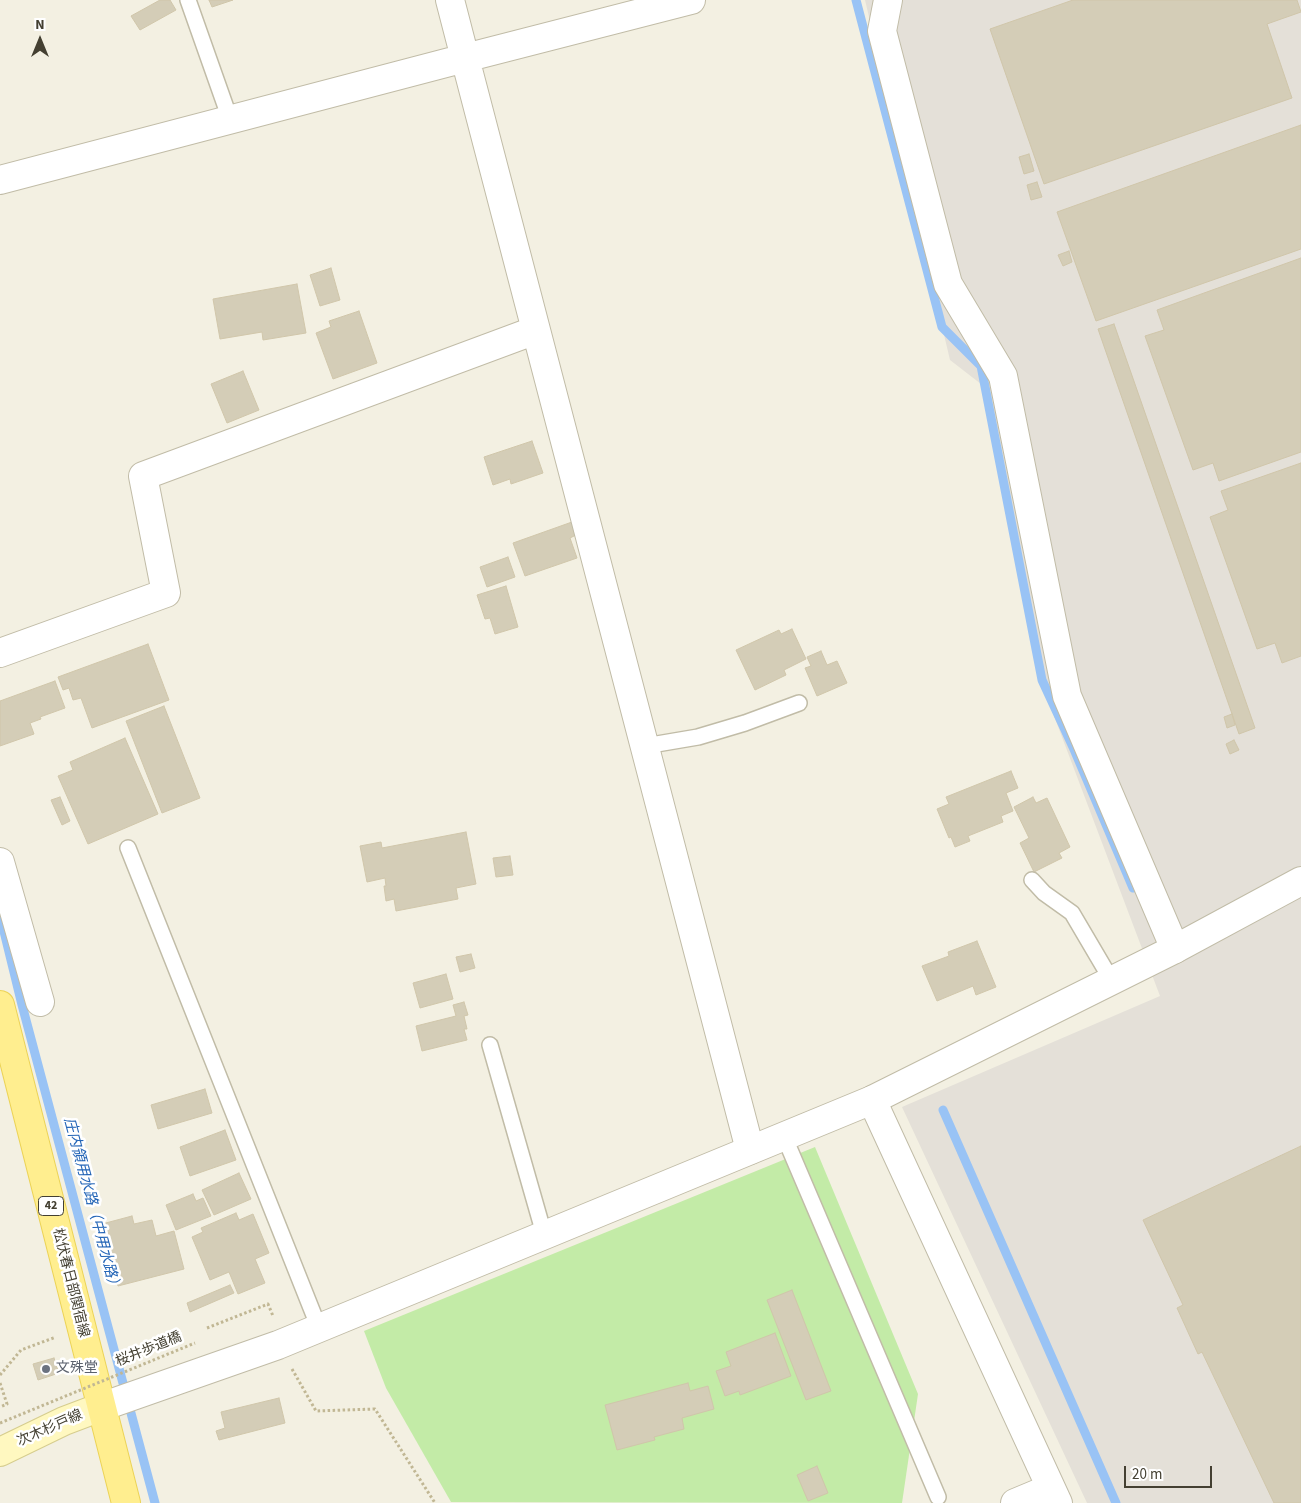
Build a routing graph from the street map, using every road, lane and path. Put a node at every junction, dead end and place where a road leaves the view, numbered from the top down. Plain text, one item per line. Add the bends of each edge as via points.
1 (188, 0) edge
2 (450, 0) edge
3 (692, 0) edge
4 (888, 0) edge
5 (466, 58) junction
6 (230, 119) junction
7 (0, 180) edge
8 (536, 330) junction
9 (0, 653) edge
10 (799, 703) dead end
11 (645, 746) junction
12 (128, 848) dead end
13 (0, 862) edge
14 (1032, 880) dead end
15 (1301, 881) edge
16 (1175, 949) junction
17 (1112, 981) junction
18 (40, 1002) dead end
19 (0, 1005) edge
20 (490, 1045) dead end
21 (872, 1100) junction
22 (784, 1136) junction
23 (750, 1150) junction
24 (544, 1234) junction
25 (265, 1319) dead end
26 (207, 1328) dead end
27 (319, 1328) junction
28 (58, 1337) dead end
29 (204, 1340) dead end
30 (278, 1345) junction
31 (0, 1374) edge
32 (0, 1383) edge
33 (0, 1407) edge
34 (101, 1408) junction
35 (0, 1423) edge
36 (0, 1452) edge
37 (1054, 1495) edge
38 (938, 1497) dead end
39 (126, 1503) edge
40 (435, 1503) edge
41 (1015, 1503) edge

1 - 6 lane
2 - 5 street
3 - 5 street
4 - 16 street via 882,31 948,284 1002,376 1067,696
5 - 6 street
5 - 8 street
6 - 7 street
8 - 9 street via 143,476 166,593
8 - 11 street
10 - 11 lane via 698,736
11 - 23 street
12 - 27 lane
13 - 18 street
14 - 17 lane via 1072,913
15 - 16 street
16 - 17 street
17 - 21 street
19 - 34 main road, 松伏春日部関宿線 / 42
20 - 24 lane
21 - 22 street
21 - 37 street
22 - 23 street
22 - 38 lane
23 - 24 street
24 - 27 street
25 - 26 path via 274,1316 268,1304
27 - 30 street
28 - 31 path via 21,1350
29 - 35 path, 桜井歩道橋, bridge
30 - 34 street
30 - 40 path via 316,1411 375,1409
32 - 33 path via 7,1404
34 - 36 main road, 次木杉戸線 via 57,1424
34 - 39 main road, 松伏春日部関宿線 / 42
37 - 41 street

